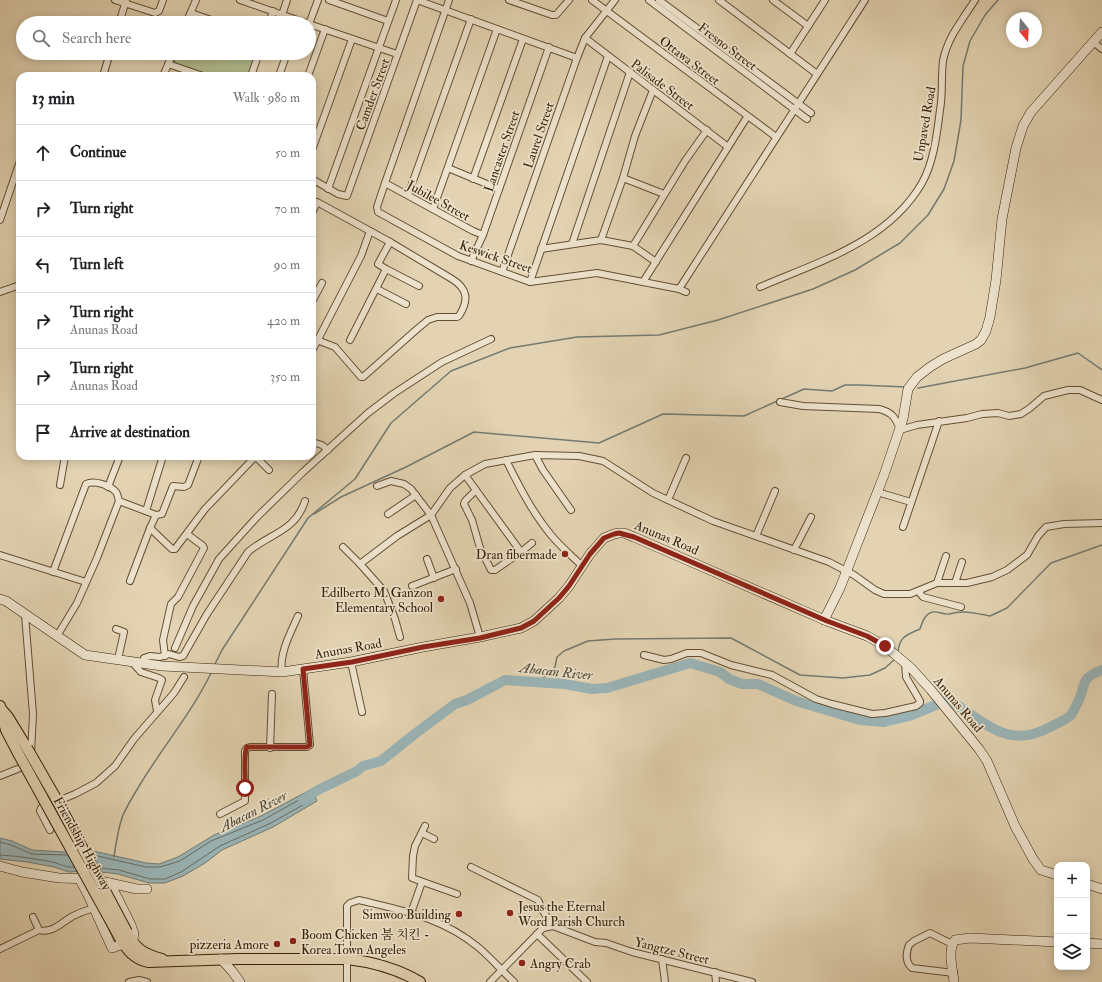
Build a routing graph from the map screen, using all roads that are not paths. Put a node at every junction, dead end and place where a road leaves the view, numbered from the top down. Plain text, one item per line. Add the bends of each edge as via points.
1 (115, 0) edge
2 (163, 0) edge
3 (196, 0) edge
4 (240, 0) edge
5 (287, 0) edge
6 (318, 0) edge
7 (329, 0) edge
8 (396, 0) edge
9 (417, 0) edge
10 (449, 0) edge
11 (509, 0) edge
12 (569, 0) edge
13 (592, 0) edge
14 (614, 0) edge
15 (649, 0) edge
16 (659, 0) edge
17 (719, 0) edge
18 (773, 0) edge
19 (825, 0) edge
20 (865, 0) edge
21 (975, 0) edge
22 (126, 2) edge
23 (256, 3) edge
24 (446, 10) junction
25 (606, 11) junction
26 (273, 12) junction
27 (190, 13) junction
28 (282, 15) joint
29 (121, 16) edge
30 (189, 16) edge
31 (199, 16) edge
32 (272, 16) edge
33 (312, 16) edge
34 (471, 20) junction
35 (388, 21) junction
36 (316, 26) edge
37 (808, 26) junction
38 (325, 29) junction
39 (497, 29) junction
40 (1102, 32) edge
41 (585, 38) junction
42 (352, 39) junction
43 (523, 39) junction
44 (1093, 42) junction
45 (548, 47) junction
46 (378, 48) junction
47 (1102, 49) edge
48 (316, 54) edge
49 (398, 54) junction
50 (790, 54) junction
51 (608, 56) junction
52 (577, 58) junction
53 (108, 60) edge
54 (170, 60) edge
55 (257, 60) edge
56 (285, 60) edge
57 (314, 60) edge
58 (168, 64) junction
59 (104, 72) edge
60 (165, 72) edge
61 (191, 72) edge
62 (252, 72) edge
63 (280, 72) edge
64 (309, 72) edge
65 (630, 72) junction
66 (817, 74) junction
67 (653, 90) junction
68 (798, 103) junction
69 (794, 110) junction
70 (811, 113) dead end
71 (747, 117) junction
72 (806, 119) dead end
73 (707, 130) junction
74 (776, 137) junction
75 (316, 139) edge
76 (728, 147) junction
77 (448, 168) junction
78 (16, 173) edge
79 (623, 178) junction
80 (473, 179) junction
81 (316, 182) edge
82 (385, 183) junction
83 (328, 189) junction
84 (499, 189) junction
85 (664, 194) junction
86 (408, 195) junction
87 (316, 202) edge
88 (433, 209) junction
89 (0, 220) edge
90 (370, 231) junction
91 (483, 235) junction
92 (601, 240) junction
93 (390, 242) junction
94 (572, 244) junction
95 (633, 246) junction
96 (541, 249) junction
97 (471, 261) junction
98 (656, 262) junction
99 (386, 269) junction
100 (502, 272) junction
101 (530, 282) junction
102 (643, 282) junction
103 (322, 283) dead end
104 (16, 286) edge
105 (419, 286) dead end
106 (760, 287) dead end
107 (377, 289) junction
108 (679, 289) junction
109 (0, 292) edge
110 (686, 292) dead end
111 (316, 294) edge
112 (406, 304) dead end
113 (491, 339) dead end
114 (317, 340) joint
115 (350, 340) dead end
116 (1102, 400) edge
117 (780, 402) dead end
118 (939, 421) junction
119 (900, 430) junction
120 (316, 443) edge
121 (328, 450) junction
122 (535, 455) junction
123 (686, 458) dead end
124 (64, 460) edge
125 (118, 460) edge
126 (161, 460) edge
127 (197, 460) edge
128 (252, 460) edge
129 (259, 460) edge
130 (506, 460) junction
131 (269, 470) dead end
132 (465, 475) junction
133 (60, 485) dead end
134 (377, 486) dead end
135 (108, 487) junction
136 (476, 490) junction
137 (775, 491) dead end
138 (878, 492) junction
139 (416, 495) junction
140 (668, 500) junction
141 (119, 501) junction
142 (305, 501) dead end
143 (911, 502) junction
144 (571, 510) dead end
145 (146, 511) junction
146 (388, 514) dead end
147 (156, 515) junction
148 (431, 515) junction
149 (811, 517) dead end
150 (1102, 523) edge
151 (903, 527) dead end
152 (150, 528) junction
153 (187, 534) junction
154 (756, 536) junction
155 (532, 543) dead end
156 (343, 547) dead end
157 (794, 550) junction
158 (521, 552) junction
159 (0, 555) edge
160 (946, 556) dead end
161 (427, 559) dead end
162 (962, 562) dead end
163 (360, 564) junction
164 (582, 566) junction
165 (456, 569) junction
166 (847, 571) junction
167 (53, 572) junction
168 (434, 578) junction
169 (130, 581) dead end
170 (86, 582) junction
171 (937, 583) junction
172 (955, 583) junction
173 (412, 586) dead end
174 (919, 592) junction
175 (0, 599) edge
176 (961, 607) dead end
177 (25, 615) junction
178 (298, 616) dead end
179 (824, 620) junction
180 (116, 629) dead end
181 (57, 636) junction
182 (400, 637) dead end
183 (480, 638) junction
184 (175, 648) dead end
185 (644, 655) dead end
186 (165, 656) junction
187 (118, 659) junction
188 (131, 661) junction
189 (352, 662) junction
190 (904, 662) junction
191 (142, 663) junction
192 (303, 669) junction
193 (280, 672) junction
194 (184, 677) dead end
195 (272, 694) dead end
196 (1, 707) edge
197 (157, 711) junction
198 (362, 712) dead end
199 (270, 748) junction
200 (0, 776) edge
201 (220, 814) dead end
202 (426, 826) dead end
203 (50, 830) dead end
204 (422, 833) junction
205 (434, 839) dead end
206 (0, 866) edge
207 (471, 867) dead end
208 (1054, 874) edge
209 (79, 878) junction
210 (422, 882) junction
211 (110, 883) junction
212 (1090, 885) edge
213 (146, 889) dead end
214 (1102, 889) edge
215 (457, 894) dead end
216 (94, 908) junction
217 (411, 913) junction
218 (33, 917) dead end
219 (552, 926) junction
220 (39, 930) junction
221 (537, 934) junction
222 (126, 939) junction
223 (1054, 942) edge
224 (1090, 943) edge
225 (952, 944) junction
226 (1102, 944) edge
227 (0, 949) edge
228 (221, 959) junction
229 (347, 959) junction
230 (662, 959) junction
231 (502, 970) junction
232 (715, 972) junction
233 (954, 977) edge
234 (129, 982) edge
235 (146, 982) edge
236 (240, 982) edge
237 (347, 982) edge
238 (420, 982) edge
239 (490, 982) edge
240 (514, 982) edge
241 (587, 982) edge
242 (665, 982) edge
243 (716, 982) edge
244 (752, 982) edge

1 - 22 street
2 - 22 street via 159,11 155,13
3 - 27 street
4 - 23 street
5 - 28 street
6 - 33 street
7 - 35 street
8 - 35 street
9 - 24 street
9 - 49 street, Camder Street
10 - 24 street
11 - 12 street via 556,15
13 - 25 street, Ottawa Street
14 - 25 street, Laurel Street
15 - 69 street, Fresno Street
16 - 68 street, Fresno Street
17 - 50 street
18 - 37 street
19 - 37 street
20 - 66 street
21 - 106 street, Unpaved Road via 956,29 944,56 935,141 929,167 914,195 890,222 868,237 835,255
22 - 29 street
23 - 26 street
24 - 34 street
24 - 82 street
25 - 41 street, Laurel Street
25 - 71 street, Ottawa Street
26 - 28 street
26 - 32 street
27 - 30 street
27 - 31 street
34 - 39 street
34 - 86 street
35 - 46 street
36 - 38 street
37 - 50 street
38 - 42 street
38 - 48 street
39 - 43 street
39 - 77 street
40 - 44 street
41 - 51 street, Palisade Street
41 - 52 street, Laurel Street
42 - 46 street
42 - 75 street
43 - 45 street
43 - 80 street
44 - 47 street
44 - 119 street via 1031,112 1019,136 1002,219 990,317 984,336 976,344 937,362 912,383 906,395
45 - 52 street
45 - 84 street, Lancaster Street
46 - 49 street
46 - 83 street
49 - 83 street, Camder Street via 347,196
50 - 66 street
51 - 65 street, Palisade Street
51 - 96 street
52 - 100 street, Laurel Street
53 - 59 street
54 - 58 street
55 - 62 street
56 - 63 street
57 - 64 street
58 - 60 street
58 - 61 street
65 - 67 street, Palisade Street
65 - 94 street
66 - 68 street
67 - 73 street, Palisade Street
67 - 79 street via 635,136
68 - 69 street
68 - 70 street, Fresno Street
69 - 72 street, Fresno Street
69 - 74 street
71 - 74 street, Ottawa Street
71 - 76 street
73 - 76 street, Palisade Street
73 - 85 street
74 - 108 street
76 - 98 street
77 - 80 street
77 - 88 street
78 - 89 street
79 - 85 street
79 - 92 street
80 - 84 street
81 - 83 street
82 - 86 street, Jubilee Street
82 - 97 street, Keswick Street via 377,207 378,212
84 - 91 street, Lancaster Street
85 - 95 street
86 - 88 street, Jubilee Street
87 - 90 street
88 - 91 street, Jubilee Street
90 - 93 street
90 - 114 street via 361,256
91 - 97 street, Lancaster Street
92 - 94 street
92 - 95 street
93 - 99 street via 378,264
93 - 114 street via 460,285 465,292 466,300 459,316 428,320 364,377 361,377 335,347
94 - 96 street
95 - 98 street
96 - 101 street
97 - 100 street, Keswick Street
98 - 102 street
99 - 105 street
99 - 107 street
100 - 101 street, Keswick Street
101 - 102 street, Keswick Street via 597,273
102 - 108 street, Keswick Street
103 - 111 street
104 - 109 street
107 - 112 street
107 - 115 street
108 - 110 street, Keswick Street
113 - 121 street via 442,362 393,394
116 - 118 street via 1080,390 1068,390 1044,396 1021,414 982,414
117 - 119 street via 803,406 879,409 895,418
118 - 119 street
118 - 143 street
119 - 138 street
120 - 121 street
121 - 184 street via 257,517 219,559 193,606
122 - 130 street
122 - 140 street via 579,456 602,461 652,493
122 - 144 street
123 - 140 street
124 - 133 street
125 - 135 street
126 - 145 street
127 - 147 street via 188,485 173,486 162,514
128 - 153 street via 205,509
129 - 131 street
130 - 132 street via 484,464
130 - 164 street via 542,523
132 - 136 street
132 - 148 street via 450,488
134 - 139 street via 391,481 398,482
135 - 141 street via 115,491
135 - 167 street via 92,482 86,484
136 - 158 street
136 - 158 street via 464,504 491,570 495,570
137 - 154 street
138 - 143 street
138 - 166 street
139 - 146 street
139 - 148 street
140 - 154 street via 713,521
141 - 145 street
141 - 170 street
142 - 186 street via 294,522 248,552 207,614 184,655
143 - 151 street
145 - 147 street
147 - 152 street
148 - 163 street via 397,536
148 - 165 street
149 - 157 street
150 - 172 street via 1046,527 1027,555 1002,573 992,578
152 - 153 street via 172,549 178,546
152 - 169 street
153 - 186 street via 204,548 178,597 171,604 163,640
154 - 157 street
155 - 158 street
156 - 163 street
157 - 166 street
159 - 167 street
160 - 171 street
161 - 168 street
162 - 172 street
163 - 182 street via 384,591
164 - 179 street, Anunas Road via 604,538 624,533
164 - 183 street, Anunas Road via 559,598 534,621 521,628
165 - 168 street
165 - 183 street via 470,602
166 - 174 street via 884,594 904,595
166 - 179 street
167 - 170 street
168 - 173 street
170 - 181 street via 77,603
171 - 172 street
171 - 174 street
174 - 176 street via 923,597
175 - 177 street, Anunas Road
177 - 181 street, Anunas Road
177 - 200 street via 33,714 31,756 20,768
178 - 193 street via 283,656
179 - 190 street, Anunas Road via 880,642
180 - 187 street via 124,632
181 - 187 street, Anunas Road via 85,655
183 - 189 street, Anunas Road
185 - 190 street via 664,660 687,652 701,653 731,665 772,676 816,699 872,714 916,706 920,703 906,677
186 - 191 street via 146,657
187 - 188 street, Anunas Road
188 - 191 street, Anunas Road
188 - 197 street via 141,672 162,680 155,700
189 - 192 street, Anunas Road
189 - 198 street
190 - 208 street, Anunas Road via 931,690 979,749 987,761 1015,826 1037,865 1041,870
191 - 193 street, Anunas Road
192 - 193 street, Anunas Road
192 - 199 street via 310,745
194 - 197 street via 174,693
195 - 199 street
196 - 222 main road, Friendship Highway, bridge via 22,750 58,802
197 - 203 street via 115,766 96,783 41,808 40,811
199 - 201 street via 246,748 245,800
202 - 204 street
204 - 205 street
204 - 210 street via 415,846 412,878
206 - 209 street via 59,878
207 - 219 street via 538,900
209 - 211 street
209 - 216 street
210 - 215 street
210 - 217 street
211 - 213 street
211 - 222 street via 134,934
212 - 214 street
216 - 220 street via 72,916 60,926
216 - 222 street via 112,948
217 - 229 street via 359,900 350,903
217 - 231 street via 456,932
218 - 220 street
219 - 221 street via 543,928
219 - 230 street, Yangtze Street via 595,942
220 - 227 street
221 - 231 street
221 - 241 street
222 - 228 main road, Friendship Highway via 128,952 148,962
223 - 225 street via 964,938 955,940
224 - 226 street
225 - 233 street
225 - 233 street via 930,933 909,945 907,961 912,968
228 - 229 main road, Friendship Highway
228 - 236 street
229 - 237 street
229 - 238 main road, Friendship Highway via 388,967
230 - 232 street, Yangtze Street
230 - 242 street
231 - 239 street
231 - 240 street
232 - 243 street
232 - 244 street, Yangtze Street
234 - 235 street

